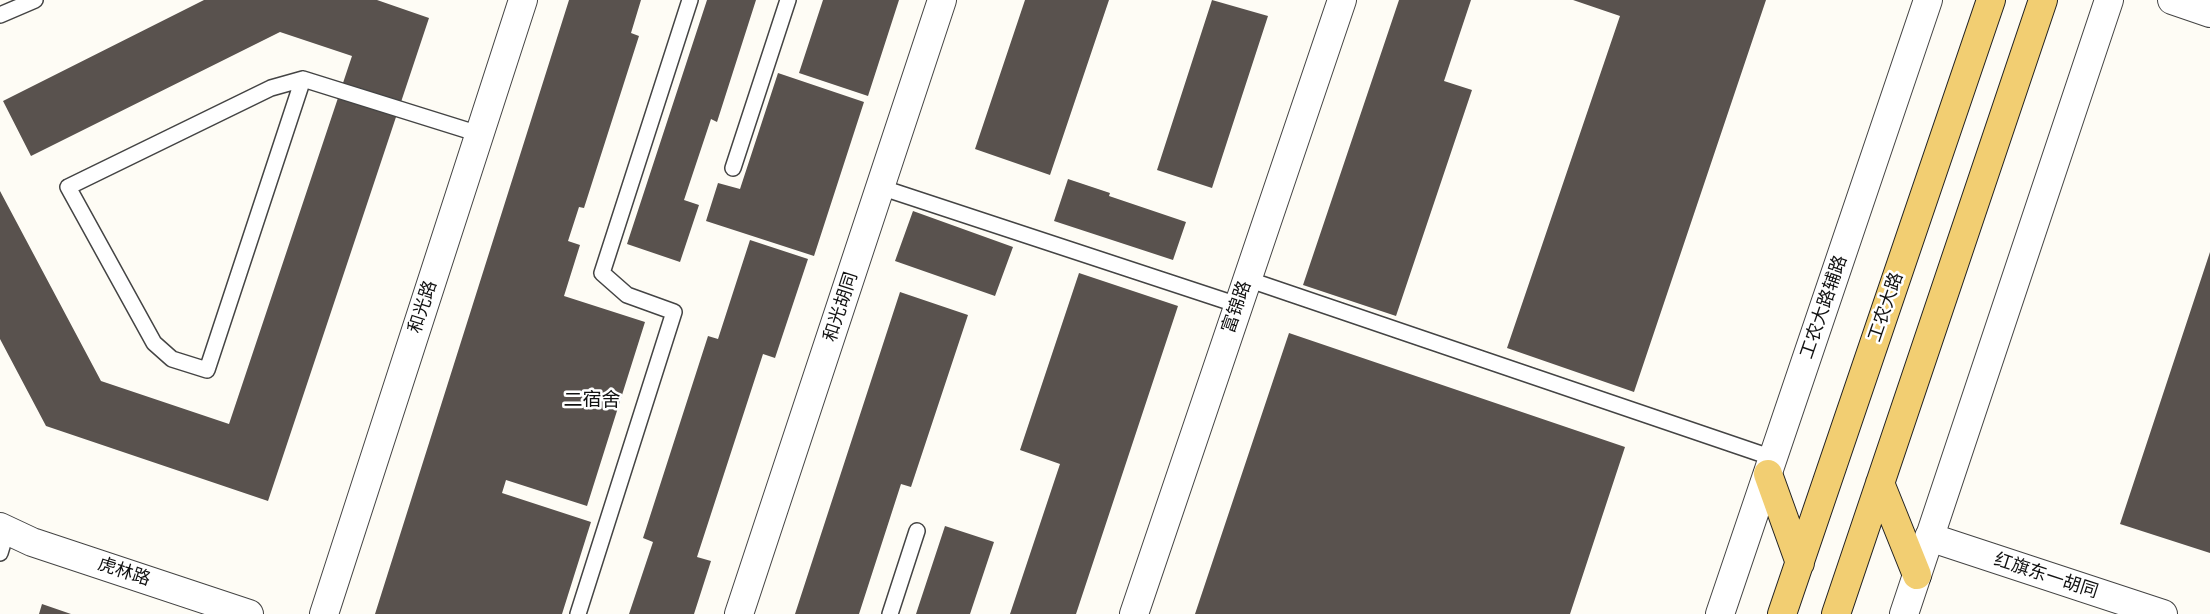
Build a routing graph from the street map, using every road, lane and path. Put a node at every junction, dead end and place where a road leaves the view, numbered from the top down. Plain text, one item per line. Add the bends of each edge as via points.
1 (35, 0) edge
2 (523, 0) edge
3 (690, 0) edge
4 (788, 0) edge
5 (942, 0) edge
6 (1342, 0) edge
7 (1928, 0) edge
8 (1991, 0) edge
9 (2043, 0) edge
10 (2109, 0) edge
11 (2172, 0) edge
12 (2210, 13) edge
13 (0, 15) edge
14 (303, 79) junction
15 (479, 134) junction
16 (733, 168) dead end
17 (880, 187) junction
18 (1247, 279) junction
19 (1238, 305) junction
20 (1770, 466) junction
21 (1880, 483) junction
22 (917, 531) dead end
23 (2, 537) edge
24 (1929, 538) junction
25 (1800, 563) junction
26 (1917, 575) junction
27 (249, 614) edge
28 (324, 614) edge
29 (578, 614) edge
30 (739, 614) edge
31 (890, 614) edge
32 (1134, 614) edge
33 (1720, 614) edge
34 (1782, 614) edge
35 (1836, 614) edge
36 (1904, 614) edge
37 (2163, 614) edge

1 - 13 lane
2 - 15 street, 和光路
3 - 29 lane via 602,273 627,295 674,312
4 - 16 lane
5 - 17 street, 和光胡同
6 - 18 street, 富锦路
7 - 20 street, 工农大路辅路
8 - 25 main road, 工农大路
9 - 21 main road
10 - 24 street
11 - 12 street
14 - 14 lane via 271,88 68,188 154,343 172,359 207,370
14 - 15 lane
15 - 28 street, 和光路
17 - 19 lane
17 - 30 street, 和光胡同
18 - 19 street, 富锦路
18 - 20 lane
19 - 32 street, 富锦路
20 - 25 main road
20 - 33 street, 工农大路辅路
21 - 26 main road
21 - 35 main road
22 - 31 lane
23 - 27 street, 虎林路 via 32,542
24 - 26 street
24 - 37 street, 红旗东一胡同
25 - 34 main road, 工农大路
26 - 36 street

